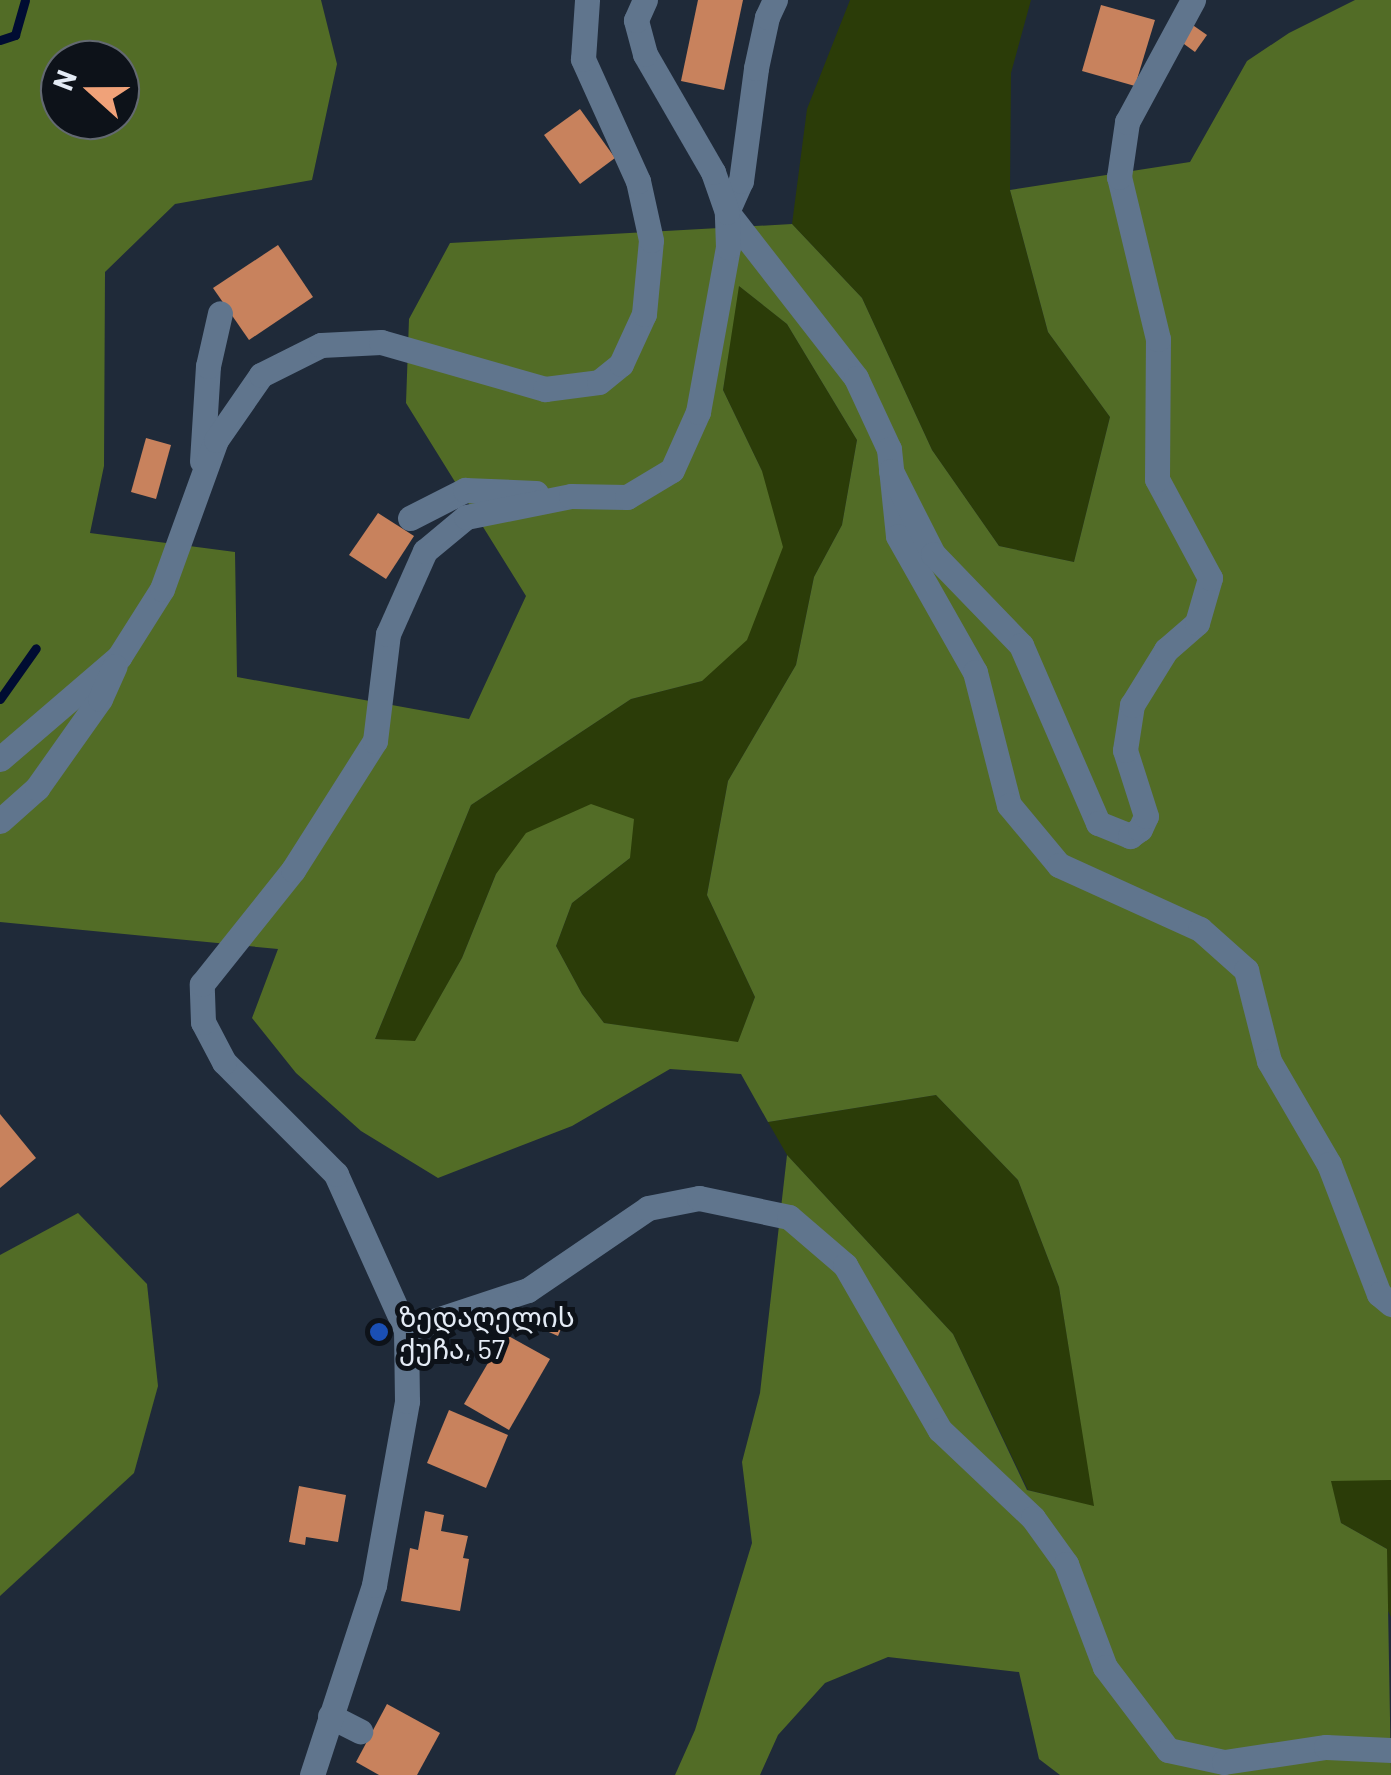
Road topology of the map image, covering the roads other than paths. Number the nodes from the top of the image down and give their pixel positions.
1 (587, 0) edge
2 (646, 0) edge
3 (776, 0) edge
4 (1193, 0) edge
5 (727, 212) junction
6 (220, 313) dead end
7 (891, 471) junction
8 (202, 481) junction
9 (571, 496) junction
10 (410, 518) dead end
11 (119, 657) junction
12 (0, 758) edge
13 (0, 821) edge
14 (1391, 1304) edge
15 (406, 1330) junction
16 (330, 1716) junction
17 (360, 1731) dead end
18 (1391, 1750) edge
19 (312, 1775) edge

1 - 8 street
2 - 5 street
3 - 5 street
4 - 7 street
5 - 7 street
5 - 9 street
6 - 8 street
7 - 14 street
8 - 11 street
9 - 10 street
9 - 15 street
11 - 12 street
11 - 13 street
15 - 16 street
15 - 18 street
16 - 17 street
16 - 19 street

